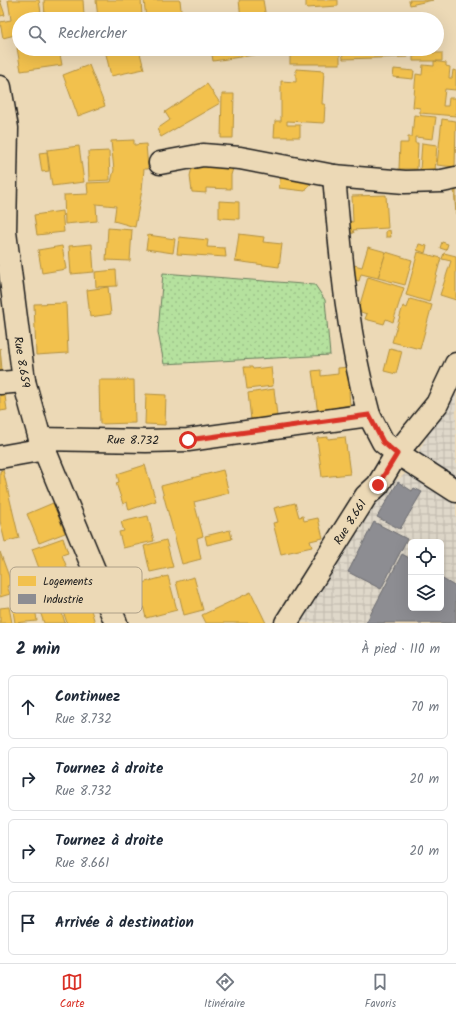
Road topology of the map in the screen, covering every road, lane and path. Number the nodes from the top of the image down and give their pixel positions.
1 (0, 87) edge
2 (160, 163) dead end
3 (334, 176) junction
4 (456, 178) edge
5 (2, 232) edge
6 (456, 364) edge
7 (24, 381) junction
8 (0, 383) edge
9 (369, 415) junction
10 (43, 444) junction
11 (397, 454) junction
12 (0, 457) edge
13 (456, 491) edge
14 (93, 567) edge
15 (112, 613) edge
16 (116, 623) edge
17 (286, 623) edge

1 - 5 street, Rue 8.659
2 - 3 street
3 - 4 street
3 - 9 street
5 - 7 street, Rue 8.659
6 - 11 street, Rue 8.661
7 - 8 street
7 - 10 street, Rue 8.659
9 - 10 street, Rue 8.732
9 - 11 street
10 - 12 street, Rue 8.732
10 - 14 street, Rue 8.659
11 - 13 street
11 - 17 street, Rue 8.661
15 - 16 street, Rue 8.659

